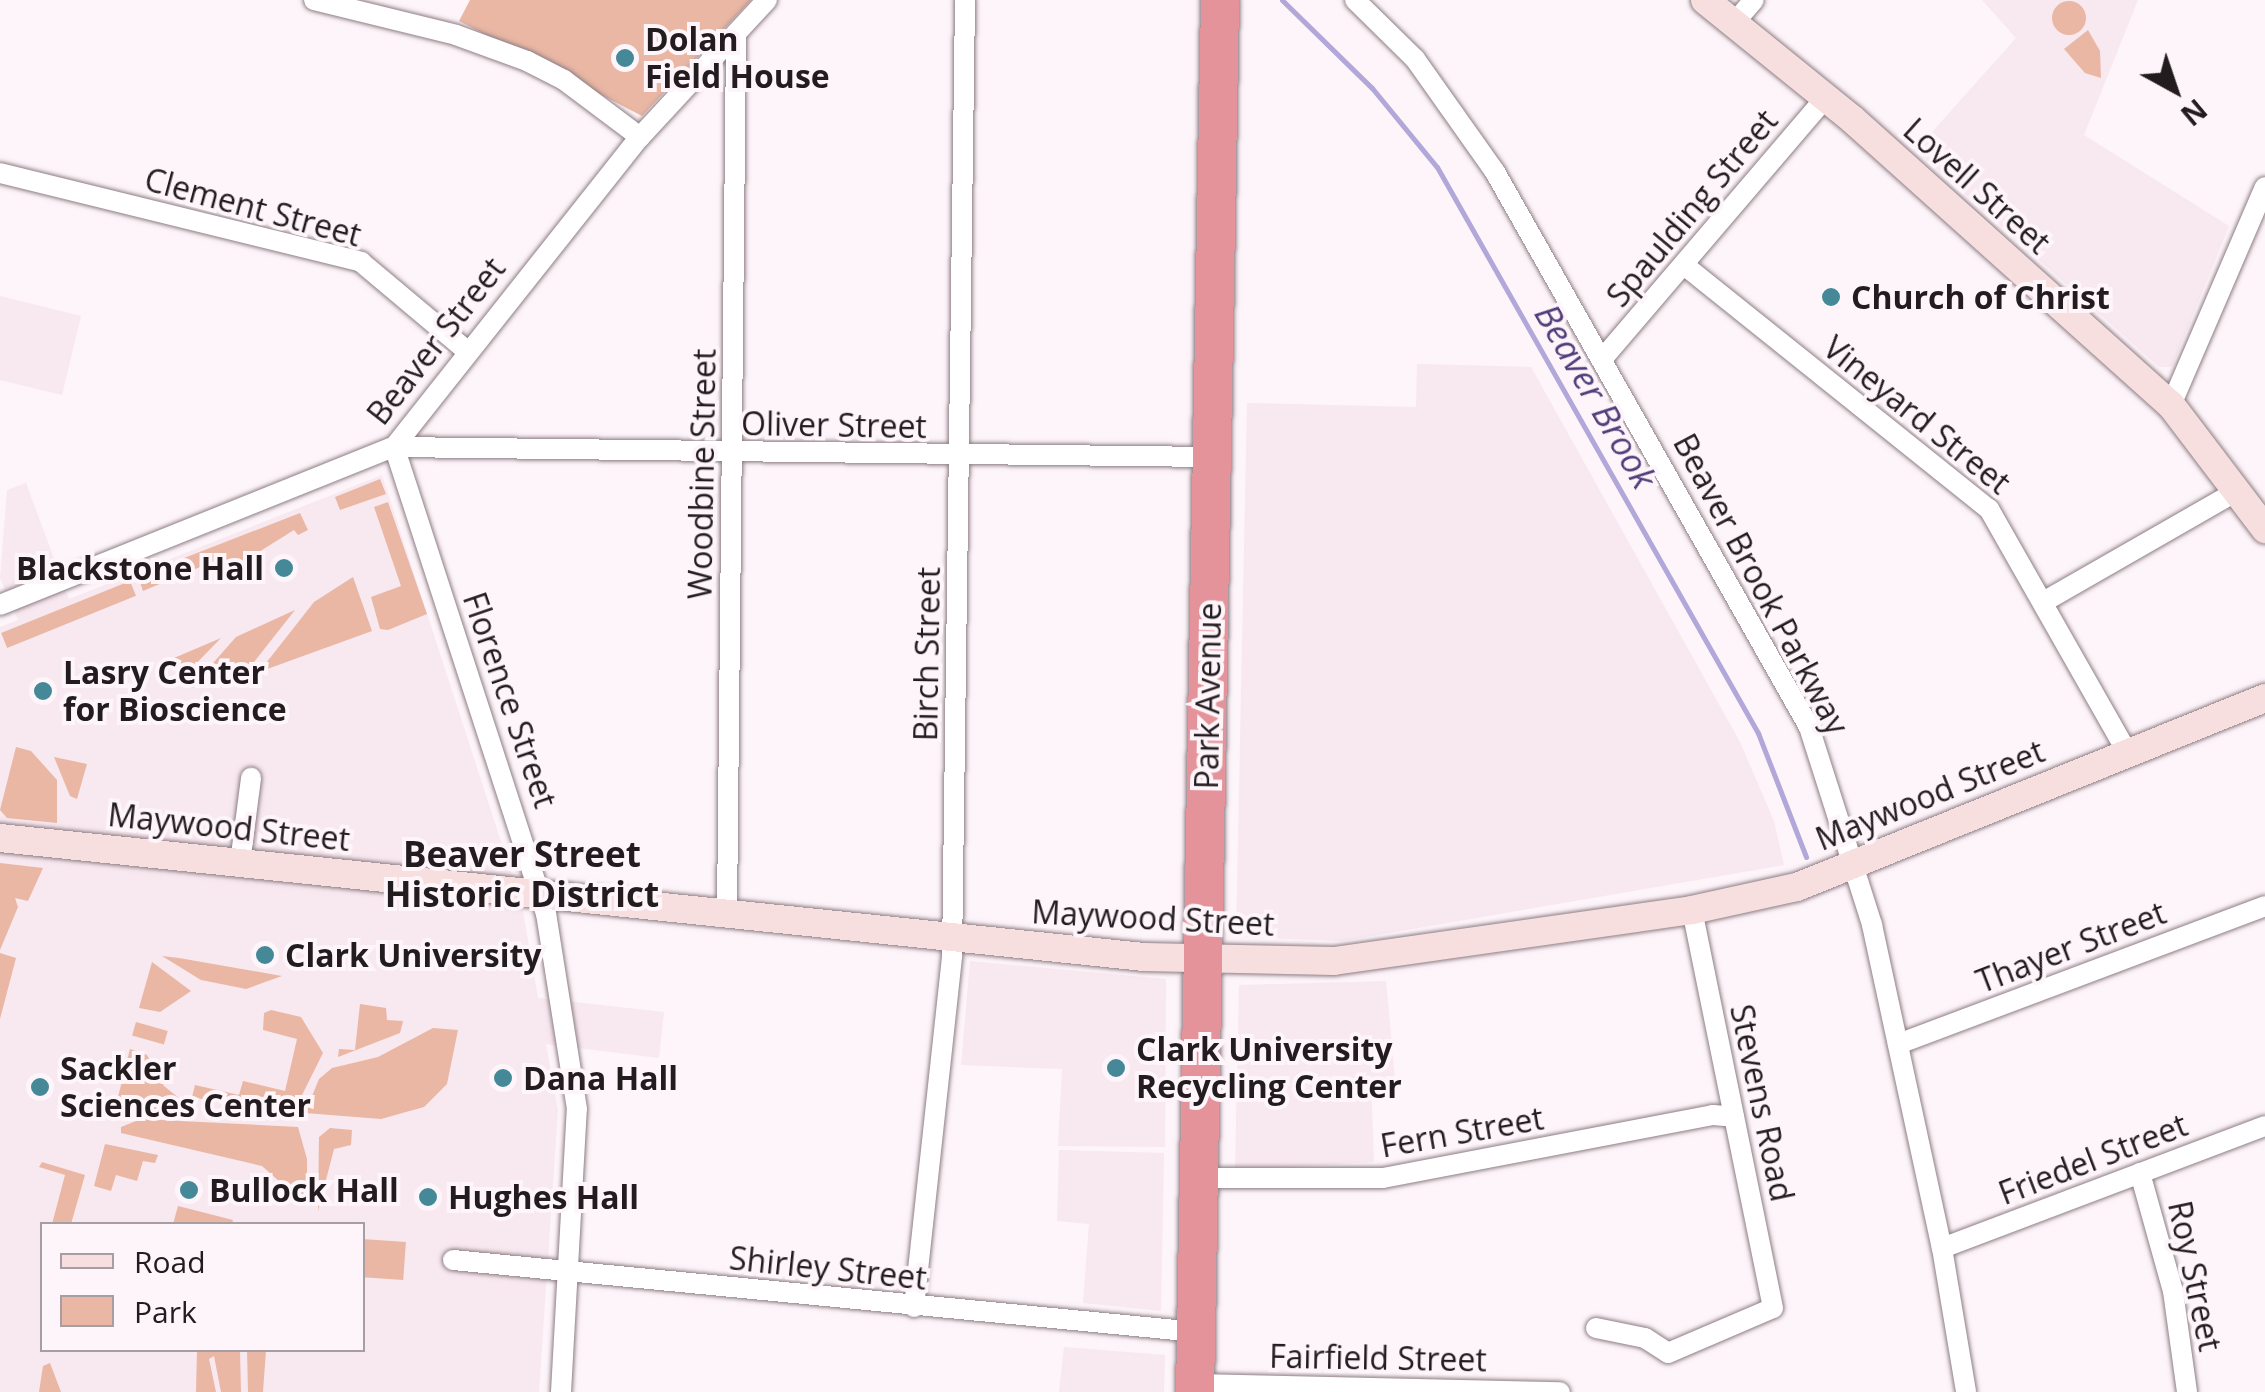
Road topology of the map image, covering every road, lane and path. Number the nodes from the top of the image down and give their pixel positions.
1 (314, 0) edge
2 (767, 0) edge
3 (964, 0) edge
4 (1220, 0) edge
5 (1355, 0) edge
6 (1705, 0) edge
7 (1754, 0) edge
8 (1734, 23) junction
9 (736, 34) junction
10 (1826, 97) junction
11 (640, 137) junction
12 (0, 173) edge
13 (2265, 186) edge
14 (1684, 265) junction
15 (466, 350) junction
16 (1604, 357) junction
17 (2171, 404) junction
18 (394, 447) junction
19 (732, 453) junction
20 (1212, 456) junction
21 (960, 457) junction
22 (2239, 490) junction
23 (2265, 529) edge
24 (2044, 600) junction
25 (0, 605) edge
26 (2265, 698) edge
27 (2128, 752) junction
28 (251, 778) dead end
29 (0, 838) edge
30 (1856, 862) junction
31 (240, 863) junction
32 (542, 894) junction
33 (2265, 906) edge
34 (1692, 910) junction
35 (727, 914) junction
36 (952, 938) junction
37 (1202, 959) junction
38 (1898, 1044) junction
39 (1734, 1117) junction
40 (2265, 1126) edge
41 (2140, 1173) junction
42 (1198, 1178) junction
43 (1942, 1248) junction
44 (453, 1260) dead end
45 (567, 1270) junction
46 (914, 1307) junction
47 (1596, 1328) dead end
48 (1196, 1332) junction
49 (1196, 1388) edge
50 (561, 1392) edge
51 (1560, 1392) edge
52 (1966, 1392) edge
53 (2187, 1392) edge

1 - 11 street
2 - 9 street, Beaver Street
3 - 21 street, Birch Street
4 - 20 highway, Park Avenue
5 - 16 street, Beaver Brook Parkway
6 - 8 street, Lovell Street
7 - 8 street
8 - 10 street, Lovell Street
9 - 11 street, Beaver Street
9 - 19 street, Woodbine Street
10 - 14 street, Spaulding Street
10 - 17 street, Lovell Street
11 - 15 street, Beaver Street
12 - 15 street, Clement Street
13 - 17 street
14 - 16 street, Spaulding Street
14 - 24 street, Vineyard Street
15 - 18 street, Beaver Street
16 - 30 street, Beaver Brook Parkway
17 - 22 street, Lovell Street
18 - 19 street, Oliver Street
18 - 25 street, Beaver Street
18 - 32 street, Florence Street
19 - 21 street, Oliver Street
19 - 35 street, Woodbine Street
20 - 21 street, Oliver Street
20 - 37 highway, Park Avenue
21 - 36 street, Birch Street
22 - 23 street, Lovell Street
22 - 24 street
24 - 27 street, Vineyard Street
26 - 27 street, Maywood Street
27 - 30 street, Maywood Street
28 - 31 street
29 - 31 street, Maywood Street
30 - 34 street, Maywood Street
30 - 38 street, Beaver Brook Parkway
31 - 32 street, Maywood Street
32 - 35 street, Maywood Street
32 - 45 street, Florence Street
33 - 38 street, Thayer Street
34 - 37 street, Maywood Street
34 - 39 street, Stevens Road
35 - 36 street, Maywood Street
36 - 37 street, Maywood Street
36 - 46 street, Birch Street
37 - 42 highway, Park Avenue
38 - 43 street, Beaver Brook Parkway
39 - 42 street, Fern Street
39 - 47 street, Stevens Road
40 - 41 street, Friedel Street
41 - 43 street, Friedel Street
41 - 53 street, Roy Street
42 - 48 highway, Park Avenue
43 - 52 street, Beaver Brook Parkway
44 - 45 street, Shirley Street
45 - 46 street, Shirley Street
45 - 50 street, Florence Street
46 - 48 street, Shirley Street
48 - 49 highway, Park Avenue
49 - 51 street, Fairfield Street

